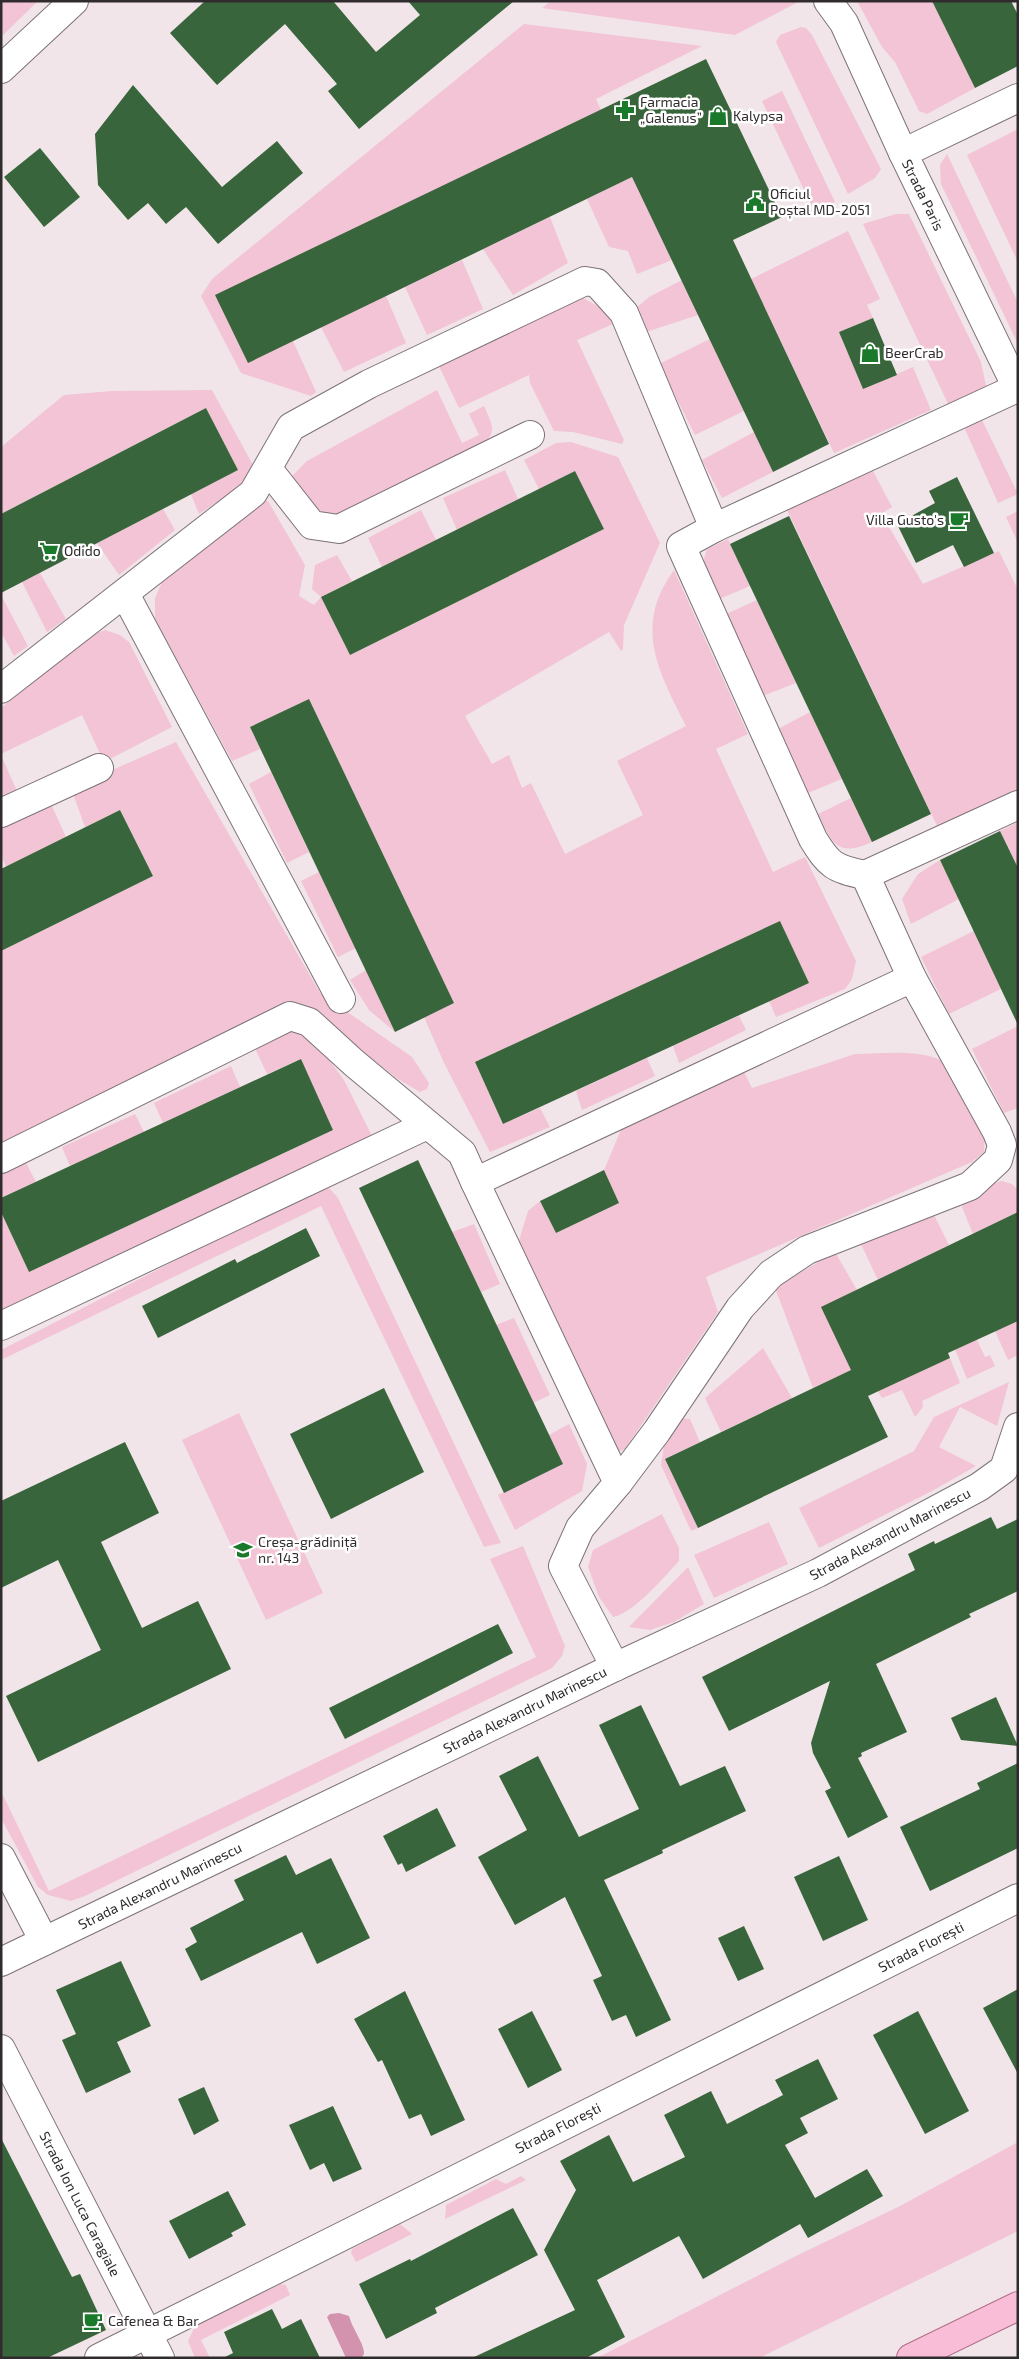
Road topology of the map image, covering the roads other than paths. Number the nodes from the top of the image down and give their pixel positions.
1 (74, 1) edge
2 (828, 1) edge
3 (1, 69) edge
4 (1018, 98) edge
5 (903, 153) junction
6 (1017, 389) edge
7 (530, 435) dead end
8 (268, 469) junction
9 (714, 528) junction
10 (125, 594) junction
11 (1, 689) edge
12 (99, 768) dead end
13 (1018, 805) edge
14 (1, 813) edge
15 (865, 875) junction
16 (912, 978) junction
17 (341, 999) dead end
18 (427, 1125) junction
19 (1, 1159) edge
20 (475, 1182) junction
21 (1, 1326) edge
22 (1016, 1439) edge
23 (618, 1483) junction
24 (615, 1667) junction
25 (1, 1858) edge
26 (1018, 1898) edge
27 (44, 1941) junction
28 (1, 1962) edge
29 (1, 2049) edge
30 (1018, 2306) edge
31 (147, 2334) junction
32 (99, 2358) edge
33 (160, 2358) edge
34 (911, 2358) edge

1 - 3 street
2 - 5 street, Strada Paris
4 - 5 street
5 - 6 street, Strada Paris
6 - 9 street
7 - 8 street
8 - 9 street
8 - 10 street
9 - 15 street
10 - 11 street
10 - 17 street
12 - 14 street
13 - 15 street
15 - 16 street
16 - 20 street
16 - 23 street
18 - 19 street
18 - 20 street
18 - 21 street
20 - 23 street
22 - 24 street, Strada Alexandru Marinescu
23 - 24 street
24 - 27 street, Strada Alexandru Marinescu
25 - 27 street
26 - 31 street, Strada Florești
27 - 28 street, Strada Alexandru Marinescu
29 - 31 street, Strada Ion Luca Caragiale
30 - 34 main road
31 - 32 street, Strada Florești
31 - 33 street, Strada Ion Luca Caragiale

